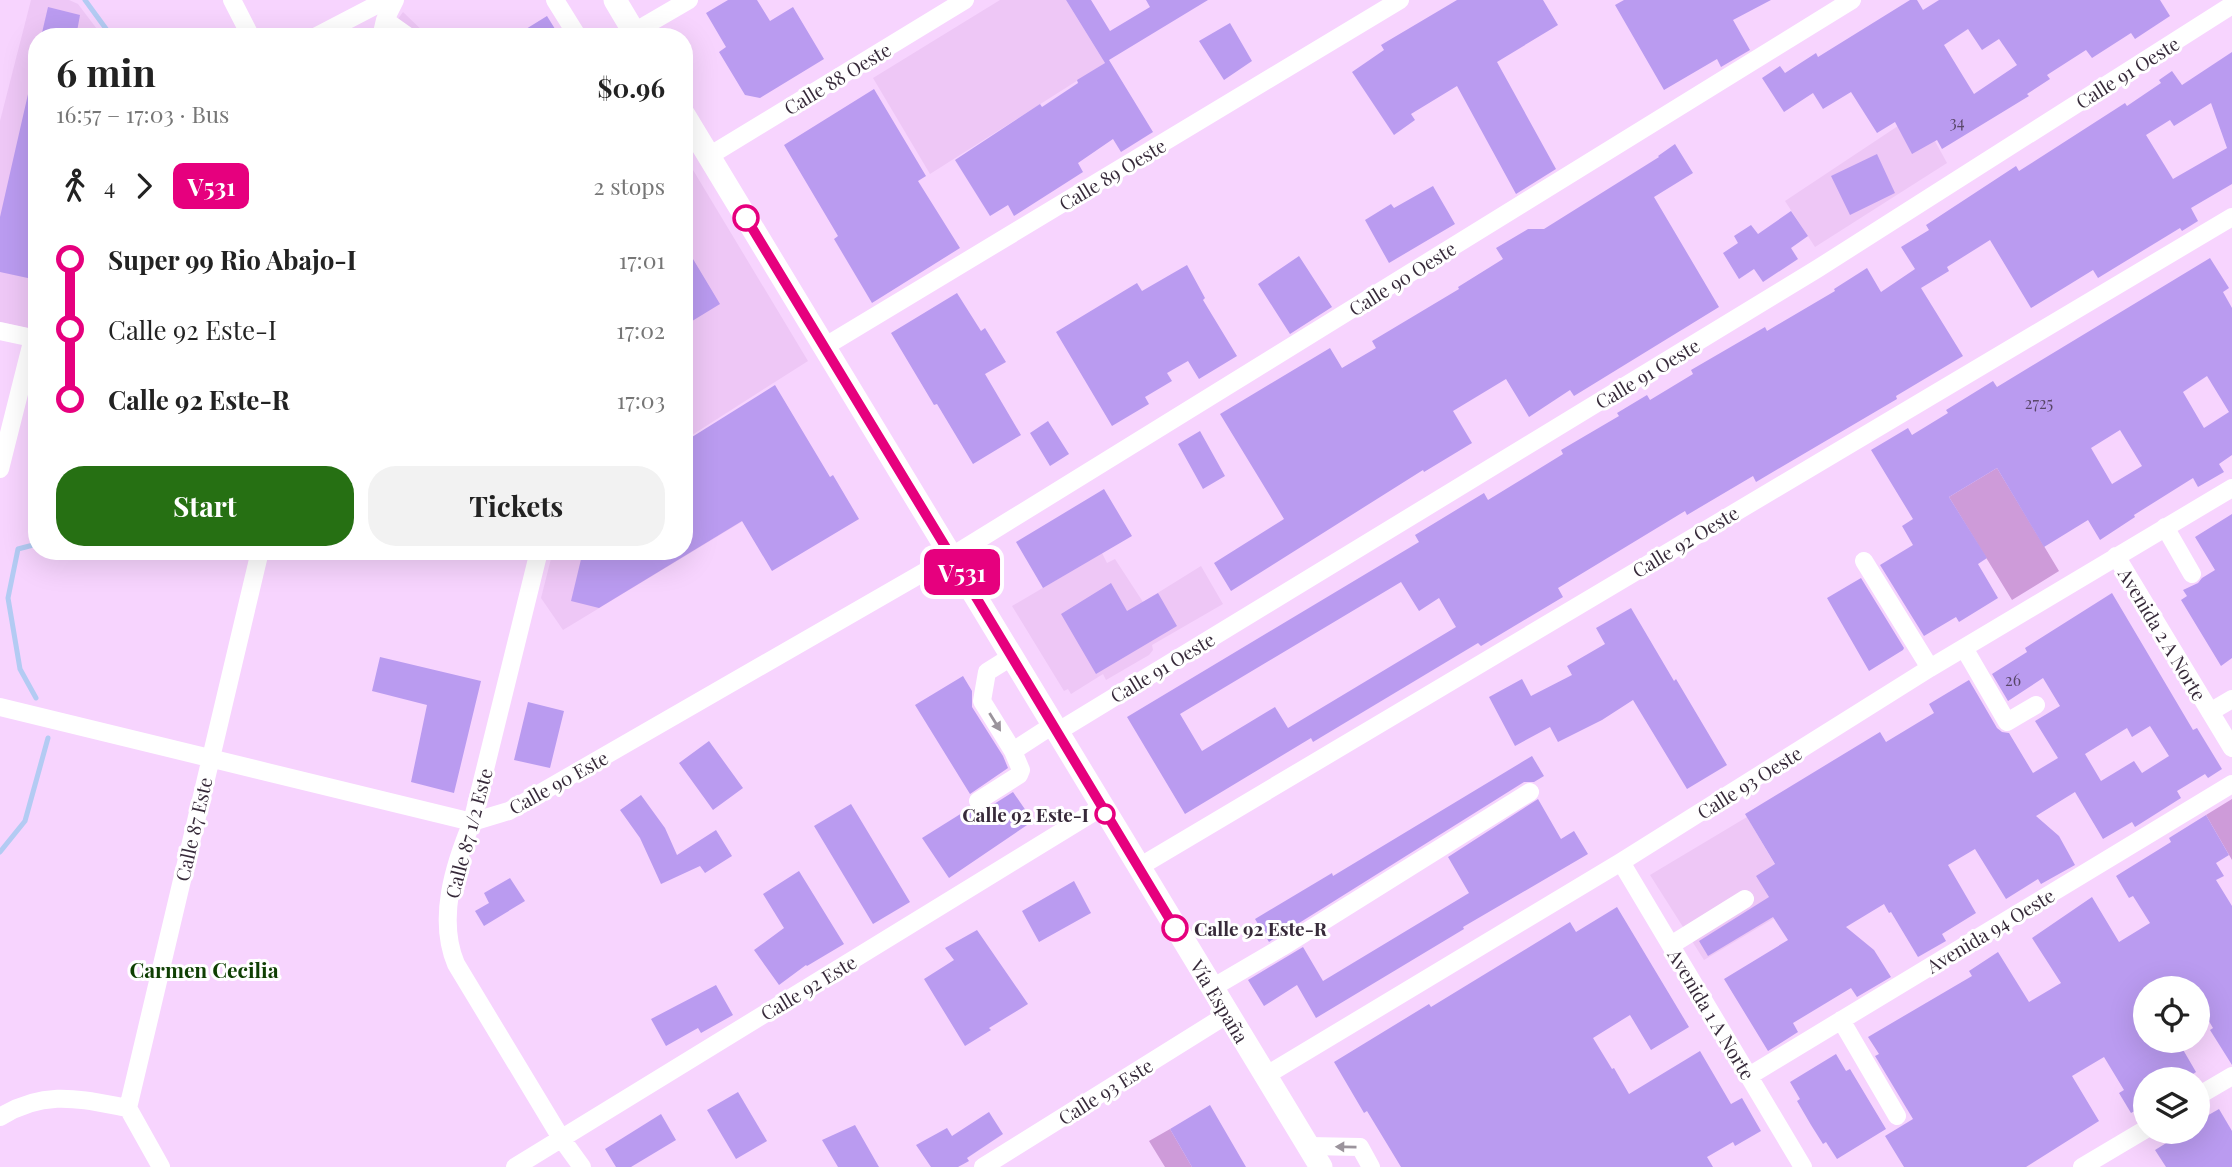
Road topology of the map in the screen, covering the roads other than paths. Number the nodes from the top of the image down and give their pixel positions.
1 (232, 0) edge
2 (386, 0) edge
3 (395, 0) edge
4 (555, 0) edge
5 (615, 0) edge
6 (689, 0) edge
7 (965, 0) edge
8 (1400, 0) edge
9 (1852, 0) edge
10 (2232, 5) edge
11 (246, 28) edge
12 (332, 28) edge
13 (383, 28) edge
14 (572, 28) edge
15 (632, 28) edge
16 (645, 28) edge
17 (693, 130) edge
18 (709, 156) junction
19 (2232, 217) edge
20 (0, 331) edge
21 (28, 337) edge
22 (824, 347) junction
23 (28, 365) edge
24 (0, 469) edge
25 (2232, 488) edge
26 (2165, 527) junction
27 (953, 556) junction
28 (2116, 556) junction
29 (258, 560) edge
30 (537, 560) edge
31 (1864, 561) dead end
32 (2192, 574) dead end
33 (1964, 648) junction
34 (1011, 657) junction
35 (1930, 668) junction
36 (2232, 699) edge
37 (2036, 705) dead end
38 (0, 708) edge
39 (2210, 712) junction
40 (1055, 728) junction
41 (2232, 748) edge
42 (1013, 751) junction
43 (209, 758) junction
44 (2232, 784) edge
45 (1530, 792) dead end
46 (978, 801) dead end
47 (1101, 807) junction
48 (472, 822) junction
49 (1621, 862) junction
50 (1139, 867) junction
51 (1745, 899) dead end
52 (1671, 945) junction
53 (1212, 988) junction
54 (1228, 1014) junction
55 (1841, 1020) junction
56 (1265, 1076) junction
57 (1749, 1076) junction
58 (2232, 1076) edge
59 (2210, 1089) edge
60 (128, 1108) junction
61 (1897, 1116) dead end
62 (0, 1117) edge
63 (2133, 1137) edge
64 (561, 1138) junction
65 (1309, 1146) junction
66 (161, 1167) edge
67 (515, 1167) edge
68 (582, 1167) edge
69 (983, 1167) edge
70 (1321, 1167) edge
71 (1371, 1167) edge
72 (1803, 1167) edge
73 (2082, 1167) edge

1 - 11 street
2 - 12 street
3 - 13 street
4 - 14 street
5 - 15 main road
6 - 16 street
7 - 18 street, Calle 88 Oeste
8 - 22 street, Calle 89 Oeste
9 - 27 street, Calle 90 Oeste
10 - 40 street, Calle 91 Oeste
17 - 18 main road, Vía España
18 - 22 main road, Vía España
19 - 50 street, Calle 92 Oeste
20 - 21 street
22 - 27 main road, Vía España
23 - 24 street
25 - 26 street, Calle 93 Oeste
26 - 28 street, Calle 93 Oeste
26 - 32 street
27 - 34 main road, Vía España
27 - 48 street, Calle 90 Este
28 - 33 street, Calle 93 Oeste
28 - 39 street, Avenida 2 A Norte
29 - 43 street, Calle 87 Este
30 - 48 street, Calle 87 1/2 Este
31 - 35 street
33 - 35 street, Calle 93 Oeste
33 - 37 street
34 - 40 main road, Vía España
34 -> 42 street
35 - 49 street, Calle 93 Oeste
36 - 39 street
38 - 43 street
39 - 41 street, Avenida 2 A Norte
40 - 42 street, Calle 91 Oeste
40 - 47 main road, Vía España
42 - 46 street
43 - 48 street
43 - 60 street, Calle 87 Este
44 - 55 street, Avenida 94 Oeste
45 - 53 street
47 - 50 main road, Vía España
47 - 64 street, Calle 92 Este
48 - 64 street, Calle 87 1/2 Este
49 - 52 street, Avenida 1 A Norte
49 - 56 street, Calle 93 Oeste
50 - 53 main road, Vía España
51 - 52 street
52 - 57 street, Avenida 1 A Norte
53 - 54 main road, Vía España
54 - 56 main road, Vía España
54 - 69 street, Calle 93 Este
55 - 57 street, Avenida 94 Oeste
55 - 61 street
56 - 65 main road, Vía España
57 - 72 street, Avenida 1 A Norte
58 - 59 street
60 - 62 street
60 - 66 street
63 - 73 street
64 - 67 street, Calle 92 Este
64 - 68 street, Calle 87 1/2 Este
65 - 70 main road, Vía España
71 -> 65 street

